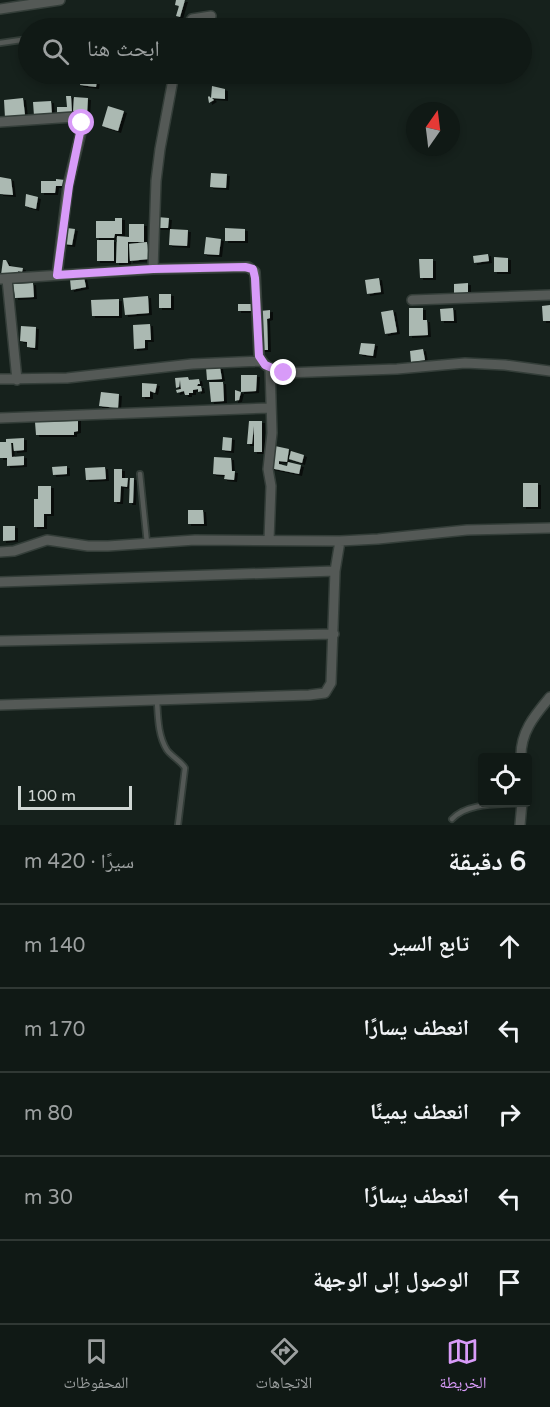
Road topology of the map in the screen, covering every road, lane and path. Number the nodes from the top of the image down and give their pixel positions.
1 (60, 0) edge
2 (0, 9) edge
3 (211, 16) dead end
4 (202, 18) edge
5 (18, 40) edge
6 (0, 43) edge
7 (172, 84) edge
8 (0, 122) edge
9 (153, 269) junction
10 (57, 275) junction
11 (4, 279) edge
12 (550, 295) edge
13 (412, 300) dead end
14 (261, 361) junction
15 (270, 368) junction
16 (550, 371) edge
17 (0, 379) edge
18 (17, 380) junction
19 (270, 408) junction
20 (0, 418) edge
21 (140, 474) dead end
22 (550, 528) edge
23 (269, 540) junction
24 (340, 541) junction
25 (147, 543) junction
26 (0, 552) edge
27 (335, 571) junction
28 (0, 582) edge
29 (334, 634) junction
30 (0, 642) edge
31 (550, 697) edge
32 (157, 701) junction
33 (0, 705) edge
34 (521, 753) edge
35 (483, 807) edge
36 (522, 807) edge
37 (452, 819) dead end
38 (178, 825) edge
39 (520, 825) edge

1 - 2 street
3 - 4 street
5 - 6 lane
7 - 9 street
8 - 10 street
9 - 10 street
9 - 14 street
10 - 11 street
11 - 18 street
12 - 13 street
14 - 15 street
14 - 18 street
15 - 16 street
15 - 19 street
17 - 18 street
19 - 20 street
19 - 23 street
21 - 25 lane
22 - 24 street
23 - 24 street
23 - 25 street
24 - 27 street
25 - 26 street
27 - 28 street
27 - 29 street
29 - 30 street
29 - 32 street
31 - 34 street
32 - 33 street
32 - 38 lane
35 - 37 lane
36 - 39 street

